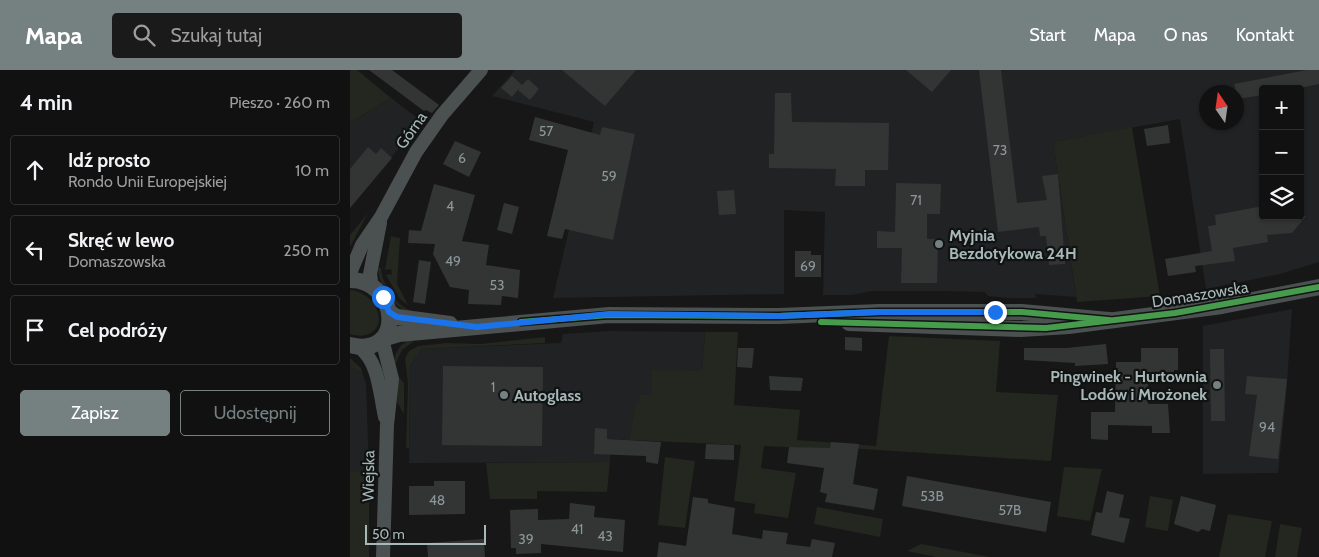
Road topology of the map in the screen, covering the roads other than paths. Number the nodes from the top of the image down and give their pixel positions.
1 (481, 70) edge
2 (381, 217) junction
3 (350, 273) edge
4 (350, 280) edge
5 (1319, 282) edge
6 (372, 287) junction
7 (1319, 287) edge
8 (1295, 291) junction
9 (389, 312) junction
10 (477, 327) junction
11 (382, 339) junction
12 (354, 346) edge
13 (387, 425) junction
14 (383, 557) edge

1 - 2 street, Górna
2 - 3 street, Górna
2 - 6 street, Górna
4 - 6 street
5 - 8 street, Domaszowska
6 - 9 street
7 - 8 street, Domaszowska
8 - 10 street, Domaszowska
9 - 10 street, Domaszowska
9 - 11 street
10 - 11 street, Domaszowska
11 - 12 street, Domaszowska
11 - 13 street, Wiejska
12 - 13 street, Wiejska
13 - 14 street, Wiejska

